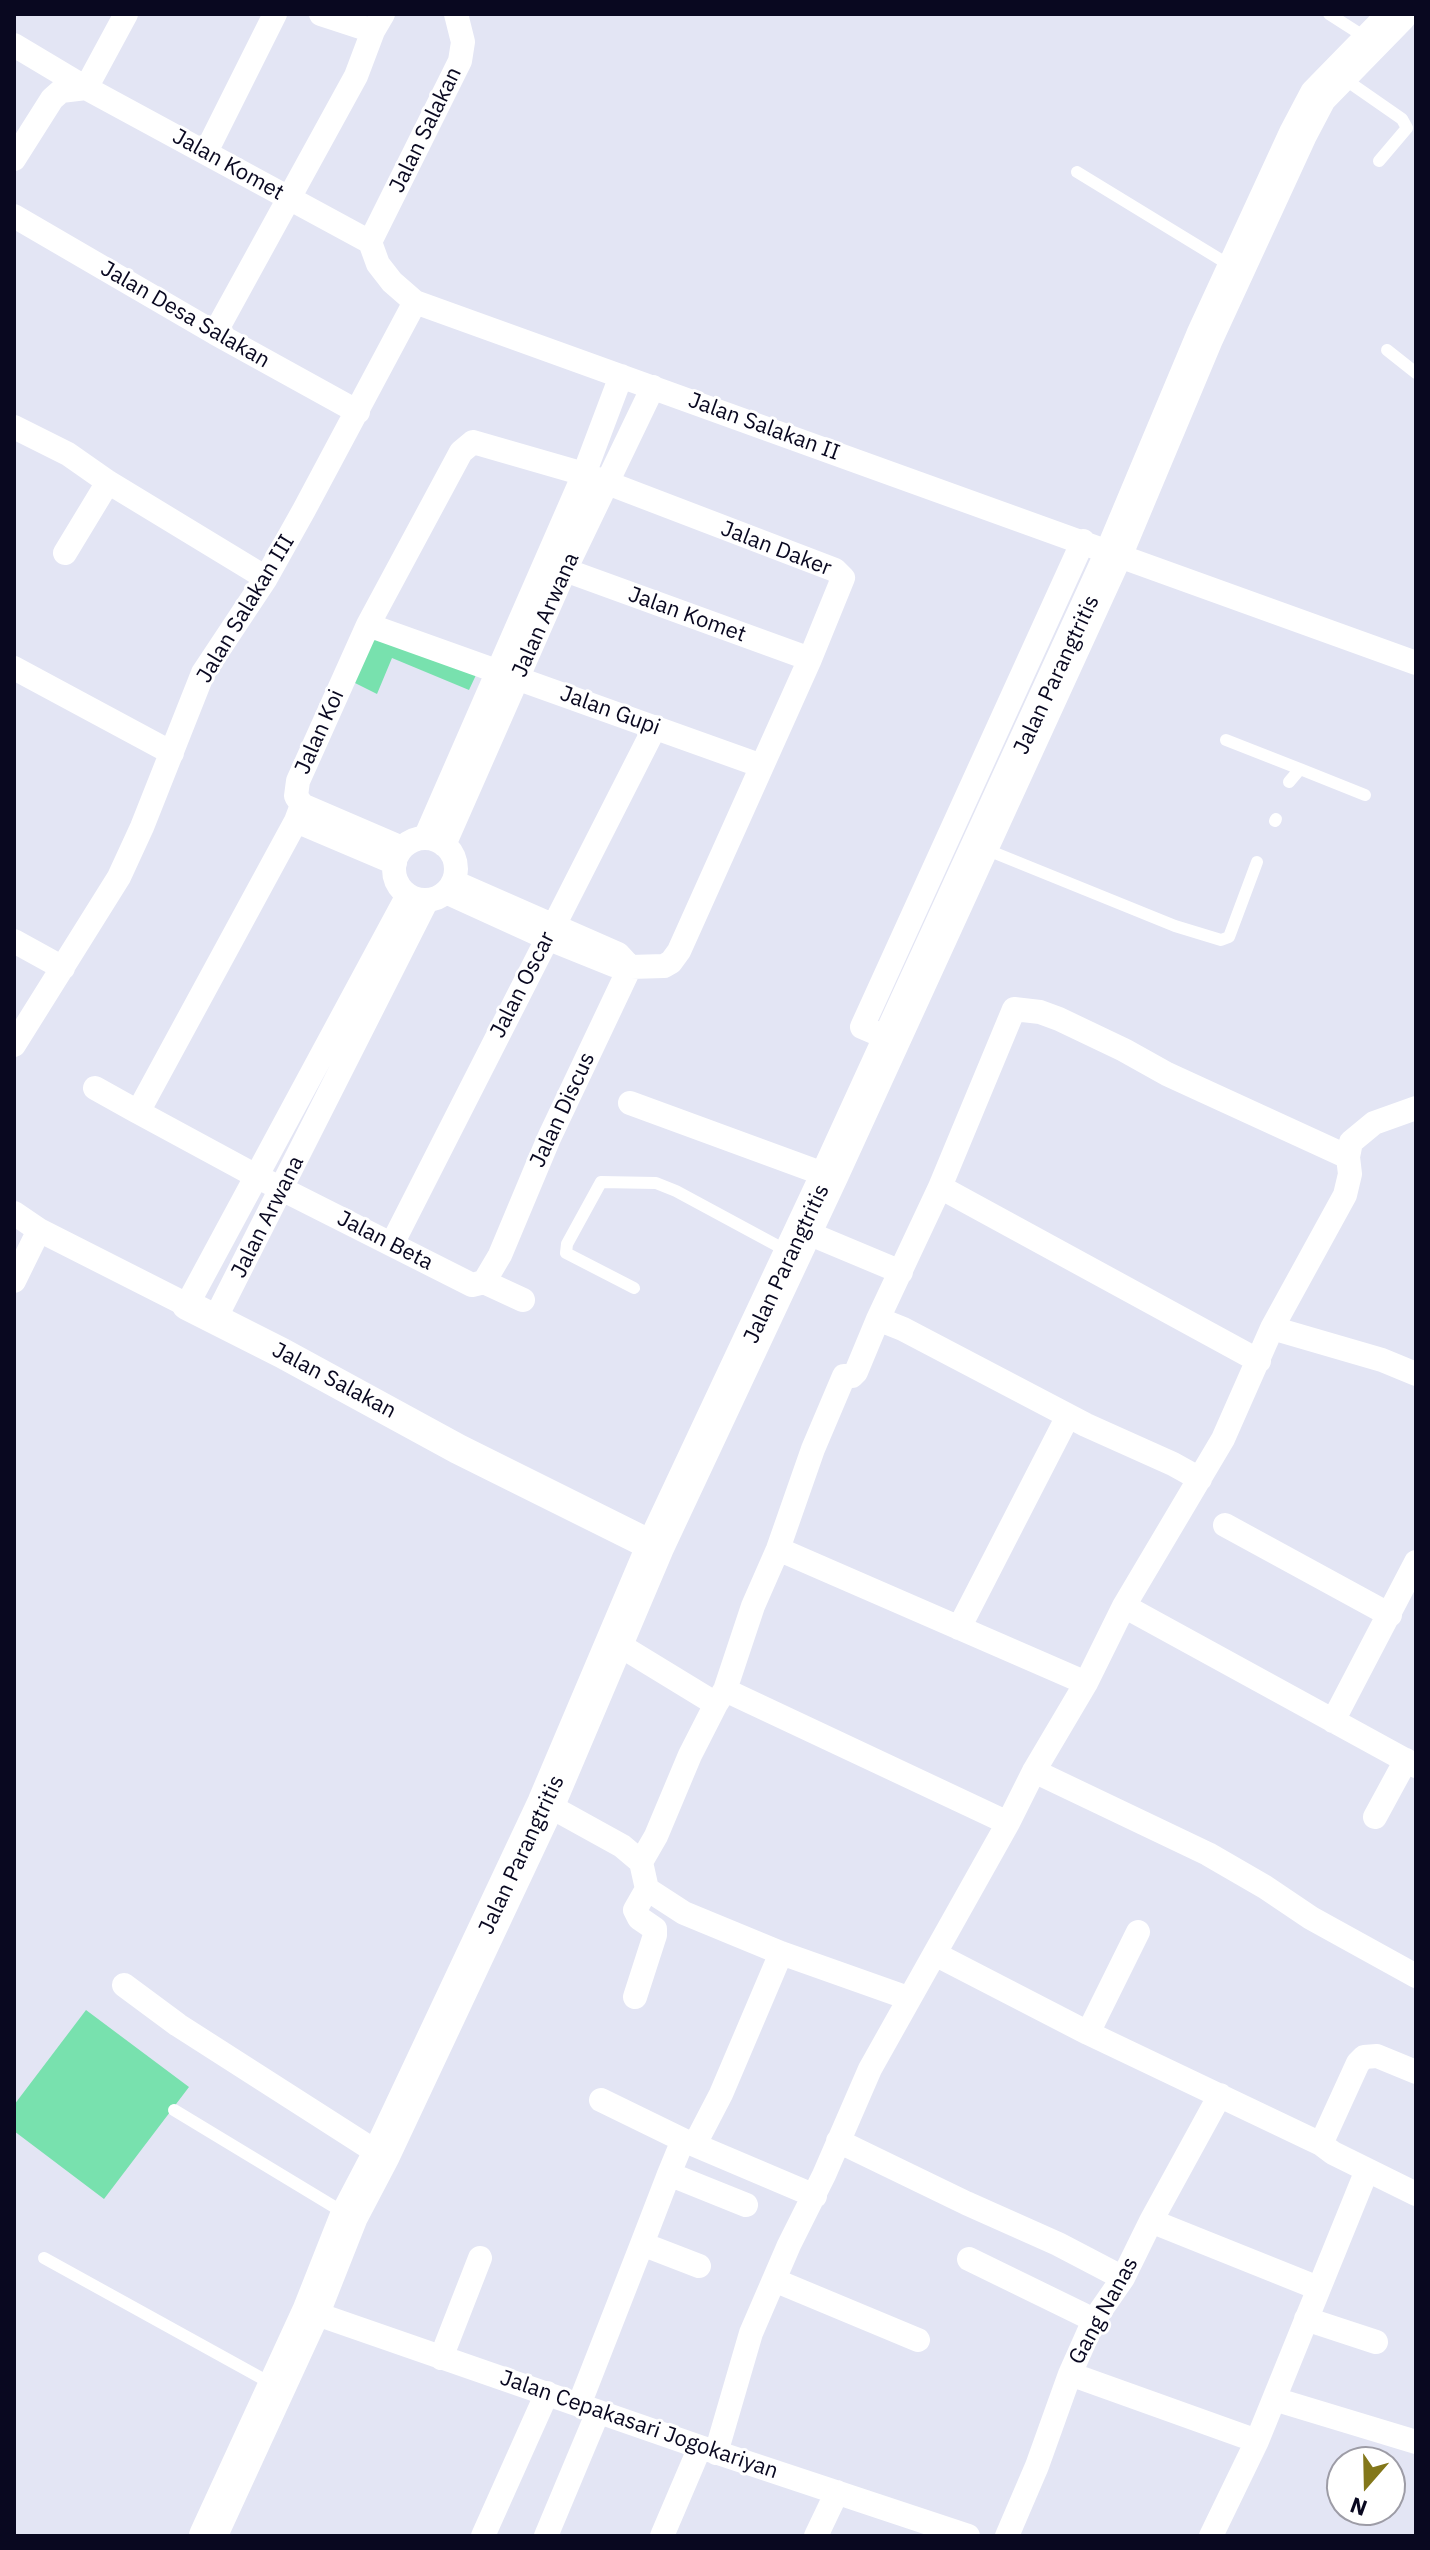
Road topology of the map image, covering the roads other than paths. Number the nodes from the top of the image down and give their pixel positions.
1 (126, 14) edge
2 (275, 14) edge
3 (321, 14) edge
4 (456, 14) edge
5 (1329, 14) edge
6 (1398, 14) edge
7 (378, 23) edge
8 (1371, 41) junction
9 (14, 45) edge
10 (1338, 75) junction
11 (86, 88) junction
12 (206, 152) junction
13 (14, 159) edge
14 (1379, 161) dead end
15 (1077, 172) dead end
16 (290, 199) junction
17 (18, 226) edge
18 (370, 242) junction
19 (1237, 270) junction
20 (415, 302) junction
21 (215, 333) junction
22 (1387, 350) dead end
23 (1416, 373) edge
24 (621, 376) junction
25 (653, 387) junction
26 (358, 412) junction
27 (14, 427) edge
28 (595, 479) junction
29 (108, 482) junction
30 (1098, 547) junction
31 (65, 553) dead end
32 (565, 570) junction
33 (266, 578) junction
34 (368, 625) junction
35 (810, 659) junction
36 (1416, 663) edge
37 (14, 668) edge
38 (509, 674) junction
39 (655, 727) junction
40 (1226, 740) dead end
41 (172, 753) junction
42 (762, 766) junction
43 (1300, 769) junction
44 (1289, 782) dead end
45 (1365, 795) dead end
46 (299, 813) junction
47 (435, 842) junction
48 (978, 846) junction
49 (399, 856) junction
50 (1257, 862) dead end
51 (434, 892) junction
52 (550, 932) junction
53 (14, 941) edge
54 (630, 967) junction
55 (63, 968) junction
56 (23, 1011) edge
57 (890, 1039) junction
58 (14, 1045) edge
59 (95, 1088) dead end
60 (630, 1103) dead end
61 (1416, 1108) edge
62 (138, 1112) junction
63 (1348, 1157) junction
64 (829, 1176) junction
65 (258, 1177) junction
66 (940, 1187) junction
67 (282, 1189) junction
68 (14, 1213) edge
69 (39, 1230) junction
70 (797, 1242) junction
71 (392, 1244) junction
72 (901, 1272) junction
73 (14, 1281) edge
74 (484, 1282) junction
75 (634, 1288) dead end
76 (523, 1300) dead end
77 (187, 1305) junction
78 (215, 1319) junction
79 (878, 1319) junction
80 (1272, 1328) junction
81 (1259, 1361) junction
82 (1416, 1374) edge
83 (1068, 1416) junction
84 (1200, 1479) junction
85 (1225, 1525) dead end
86 (655, 1547) junction
87 (778, 1549) junction
88 (1416, 1562) edge
89 (1124, 1606) junction
90 (1390, 1615) junction
91 (959, 1628) junction
92 (616, 1643) junction
93 (1086, 1683) junction
94 (720, 1697) junction
95 (1333, 1721) junction
96 (1411, 1763) edge
97 (1034, 1771) junction
98 (546, 1804) junction
99 (1375, 1817) dead end
100 (1008, 1823) junction
101 (641, 1862) junction
102 (647, 1889) junction
103 (1138, 1932) dead end
104 (781, 1953) junction
105 (935, 1954) junction
106 (1416, 1976) edge
107 (124, 1985) dead end
108 (635, 1997) dead end
109 (908, 1998) junction
110 (1088, 2033) junction
111 (1416, 2072) edge
112 (1220, 2095) junction
113 (601, 2100) dead end
114 (174, 2110) dead end
115 (838, 2141) junction
116 (689, 2142) junction
117 (1321, 2144) junction
118 (381, 2155) junction
119 (1367, 2170) junction
120 (669, 2174) junction
121 (1416, 2194) edge
122 (815, 2196) junction
123 (746, 2205) dead end
124 (349, 2216) junction
125 (1151, 2221) junction
126 (642, 2244) junction
127 (44, 2258) dead end
128 (480, 2258) dead end
129 (969, 2259) dead end
130 (699, 2266) dead end
131 (1123, 2278) junction
132 (774, 2280) junction
133 (1318, 2288) junction
134 (311, 2312) junction
135 (1306, 2319) junction
136 (1094, 2320) junction
137 (918, 2340) dead end
138 (1376, 2342) dead end
139 (441, 2358) junction
140 (1070, 2374) junction
141 (277, 2387) junction
142 (547, 2393) junction
143 (1274, 2399) junction
144 (588, 2408) junction
145 (1257, 2441) junction
146 (1416, 2442) edge
147 (708, 2450) junction
148 (837, 2492) junction
149 (208, 2536) edge
150 (483, 2536) edge
151 (546, 2536) edge
152 (662, 2536) edge
153 (816, 2536) edge
154 (968, 2536) edge
155 (1007, 2536) edge
156 (1211, 2536) edge

1 - 11 street
2 - 12 street
3 - 7 street
4 - 18 street, Jalan Salakan
5 - 8 lane
6 - 8 main road, Jalan Parangtritis
7 - 16 street
8 - 10 main road, Jalan Parangtritis
9 - 11 street, Jalan Komet
10 - 14 lane
10 - 19 main road, Jalan Parangtritis
11 - 12 street, Jalan Komet
11 - 13 street
12 - 16 street, Jalan Komet
15 - 19 lane
16 - 18 street, Jalan Komet
16 - 21 street
17 - 21 street, Jalan Desa Salakan
18 - 20 street
19 - 30 main road, Jalan Parangtritis
20 - 24 street, Jalan Salakan II
20 - 26 street, Jalan Salakan III
21 - 26 street, Jalan Desa Salakan
22 - 23 lane
24 - 25 street, Jalan Salakan II
24 - 28 street, Jalan Arwana
25 - 28 street, Jalan Arwana
25 - 30 street, Jalan Salakan II
26 - 33 street, Jalan Salakan III
27 - 29 street
28 - 32 street, Jalan Arwana
28 - 34 street, Jalan Koi
28 - 35 street, Jalan Daker
28 - 38 street, Jalan Arwana
29 - 31 street
29 - 33 street
30 - 36 street, Jalan Salakan II
30 - 48 main road, Jalan Parangtritis
30 - 57 street
32 - 35 street, Jalan Komet
32 - 38 street, Jalan Arwana
33 - 41 street, Jalan Salakan III
34 - 38 street, Jalan Gupi
34 - 46 street, Jalan Koi
35 - 42 street, Jalan Daker
37 - 41 street
38 - 39 street, Jalan Gupi
38 - 47 street, Jalan Arwana
39 - 42 street, Jalan Gupi
39 - 52 street, Jalan Oscar
40 - 43 lane
41 - 55 street, Jalan Salakan III
42 - 54 street, Jalan Daker
43 - 44 lane
43 - 45 lane
46 - 49 street
46 - 62 street, Jalan Koi
47 - 49 street
47 - 51 street
48 - 50 lane
48 - 57 main road, Jalan Parangtritis
49 - 51 street
51 - 52 street
51 - 65 street, Jalan Arwana
51 - 67 street, Jalan Arwana
52 - 54 street
52 - 71 street, Jalan Oscar
53 - 55 street
54 - 74 street, Jalan Discus
55 - 56 street, Jalan Salakan III
56 - 58 street, Jalan Salakan III
57 - 64 main road, Jalan Parangtritis
59 - 62 street
60 - 64 street
61 - 63 street
62 - 65 street
63 - 66 street
63 - 80 street
64 - 70 main road, Jalan Parangtritis
65 - 67 street, Jalan Beta
65 - 77 street, Jalan Arwana
66 - 72 street
66 - 81 street
67 - 71 street, Jalan Beta
67 - 78 street, Jalan Arwana
68 - 69 street, Jalan Salakan
69 - 73 street
69 - 77 street, Jalan Salakan
70 - 72 street
70 - 75 lane
70 - 86 main road, Jalan Parangtritis
71 - 74 street, Jalan Beta
72 - 79 street
74 - 76 street, Jalan Beta
77 - 78 street, Jalan Salakan
78 - 86 street, Jalan Salakan
79 - 83 street
79 - 87 street
80 - 81 street
80 - 82 street
81 - 84 street
83 - 84 street
83 - 91 street
84 - 89 street
85 - 90 street
86 - 92 main road, Jalan Parangtritis
87 - 91 street
87 - 94 street
88 - 90 street
89 - 93 street
89 - 95 street
90 - 95 street
91 - 93 street
92 - 94 street
92 - 98 main road, Jalan Parangtritis
93 - 97 street
94 - 100 street
94 - 101 street
95 - 96 street
96 - 99 street
97 - 100 street
97 - 106 street
98 - 101 street
98 - 118 main road, Jalan Parangtritis
100 - 105 street
101 - 102 street
102 - 104 street
102 - 108 street
103 - 110 street
104 - 109 street
104 - 116 street
105 - 109 street
105 - 110 street
107 - 118 street
109 - 115 street
110 - 112 street
111 - 117 street
112 - 117 street
112 - 125 street, Gang Nanas
113 - 116 street
114 - 124 lane
115 - 122 street
115 - 131 street
116 - 120 street
116 - 122 street
117 - 119 street
118 - 124 main road, Jalan Parangtritis
119 - 121 street
119 - 133 street
120 - 123 street
120 - 126 street
122 - 132 street
124 - 134 main road, Jalan Parangtritis
125 - 131 street, Gang Nanas
125 - 133 street
126 - 130 street
126 - 144 street
127 - 141 lane
128 - 139 street
129 - 136 street
131 - 136 street, Gang Nanas
132 - 137 street
132 - 147 street
133 - 135 street
134 - 139 street, Jalan Cepakasari Jogokariyan
134 - 141 main road, Jalan Parangtritis
135 - 138 street
135 - 143 street
136 - 140 street, Gang Nanas
139 - 142 street, Jalan Cepakasari Jogokariyan
140 - 145 street
140 - 155 street, Gang Nanas
141 - 149 main road, Jalan Parangtritis
142 - 144 street, Jalan Cepakasari Jogokariyan
142 - 150 street
143 - 145 street
143 - 146 street
144 - 147 street, Jalan Cepakasari Jogokariyan
144 - 151 street
145 - 156 street
147 - 148 street, Jalan Cepakasari Jogokariyan
147 - 152 street
148 - 153 street
148 - 154 street, Jalan Cepakasari Jogokariyan

